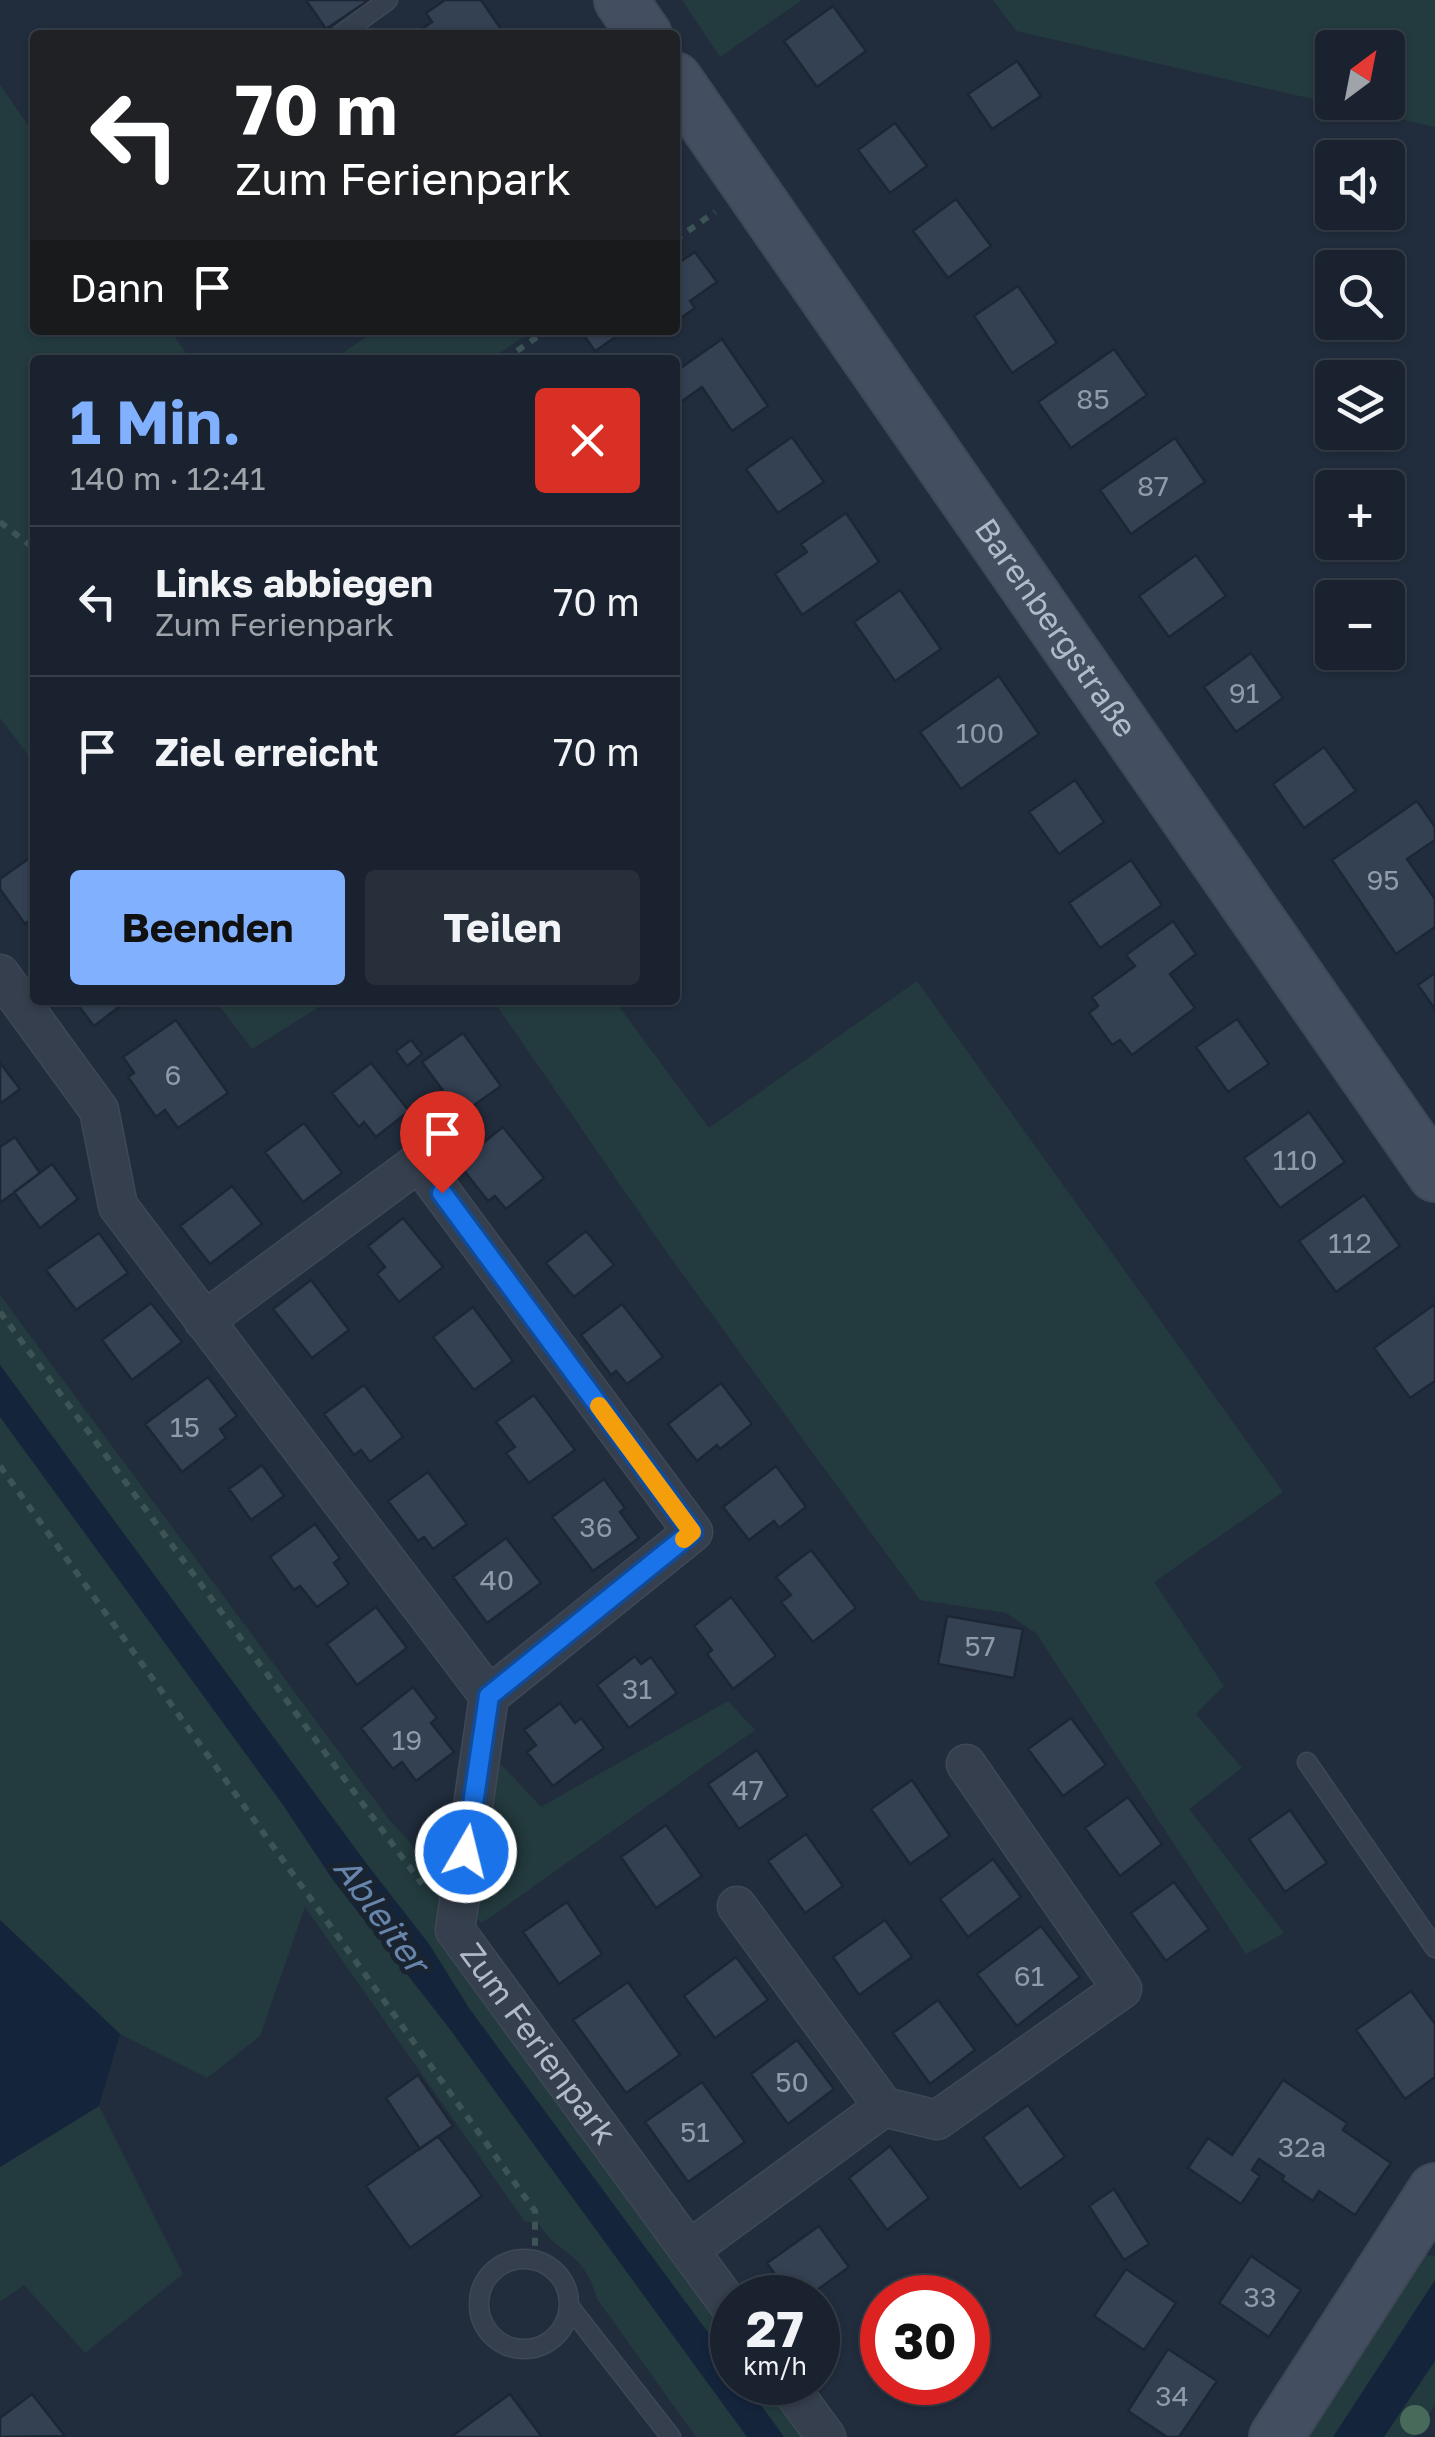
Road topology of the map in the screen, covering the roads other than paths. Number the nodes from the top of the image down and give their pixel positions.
1 (388, 0) edge
2 (621, 0) edge
3 (347, 30) edge
4 (642, 30) edge
5 (680, 85) edge
6 (0, 974) edge
7 (1435, 1175) edge
8 (204, 1321) junction
9 (489, 1696) junction
10 (1307, 1762) dead end
11 (966, 1764) dead end
12 (738, 1906) dead end
13 (1435, 1948) edge
14 (884, 2107) junction
15 (1431, 2204) edge
16 (690, 2250) junction
17 (710, 2278) edge
18 (569, 2306) junction
19 (803, 2405) edge
20 (671, 2437) edge
21 (826, 2437) edge
22 (1276, 2437) edge

1 - 3 lane
2 - 4 street
5 - 7 street, Barenbergstraße
6 - 8 street
8 - 9 street
8 - 9 street
9 - 16 street, Zum Ferienpark
10 - 13 lane
11 - 14 street
12 - 14 street
14 - 16 street
15 - 22 street
16 - 17 street, Zum Ferienpark
18 - 18 lane
18 - 20 lane
19 - 21 street

